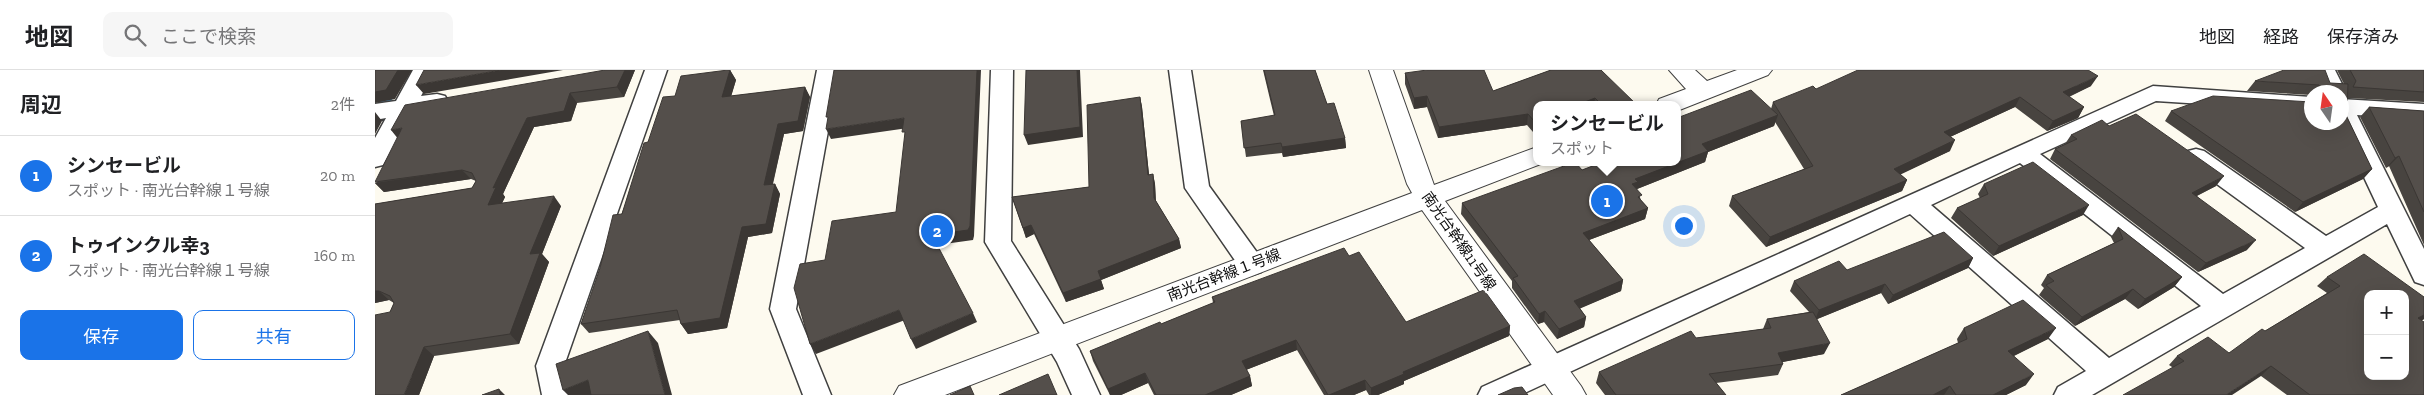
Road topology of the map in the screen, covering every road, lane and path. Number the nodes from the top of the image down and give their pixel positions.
1 (424, 70) edge
2 (656, 70) edge
3 (828, 70) edge
4 (1002, 70) edge
5 (1180, 70) edge
6 (1381, 70) edge
7 (1681, 70) edge
8 (1760, 70) edge
9 (2325, 70) edge
10 (2332, 85) edge
11 (1703, 91) junction
12 (461, 97) edge
13 (1678, 101) edge
14 (2304, 104) edge
15 (2125, 106) junction
16 (2349, 107) edge
17 (391, 109) edge
18 (2424, 112) edge
19 (2349, 122) edge
20 (2148, 123) edge
21 (2180, 146) edge
22 (2023, 153) junction
23 (1533, 158) edge
24 (375, 159) edge
25 (1428, 198) junction
26 (1913, 203) junction
27 (2392, 210) junction
28 (2324, 248) junction
29 (1252, 265) junction
30 (2424, 275) edge
31 (2221, 307) junction
32 (1056, 338) junction
33 (1551, 368) junction
34 (2107, 372) junction
35 (557, 395) edge
36 (817, 395) edge
37 (910, 395) edge
38 (1085, 395) edge
39 (1492, 395) edge
40 (1570, 395) edge
41 (2069, 395) edge

1 - 17 street
2 - 35 street
3 - 36 street
4 - 32 street
5 - 29 street
6 - 25 street, 南光台幹線11号線
7 - 11 street
8 - 11 street
9 - 10 street
11 - 13 street
12 - 17 street
14 - 15 street
15 - 20 street
15 - 22 street
16 - 18 street
17 - 24 street
19 - 27 street
21 - 28 street
22 - 26 street
22 - 31 street
23 - 25 street, 南光台幹線１号線
25 - 29 street, 南光台幹線１号線
25 - 33 street, 南光台幹線11号線
26 - 33 street
26 - 34 street
27 - 28 street
27 - 30 street
28 - 31 street
29 - 32 street, 南光台幹線１号線
31 - 34 street
32 - 37 street, 南光台幹線１号線
32 - 38 street
33 - 39 street
33 - 40 street, 南光台幹線11号線
34 - 41 street

